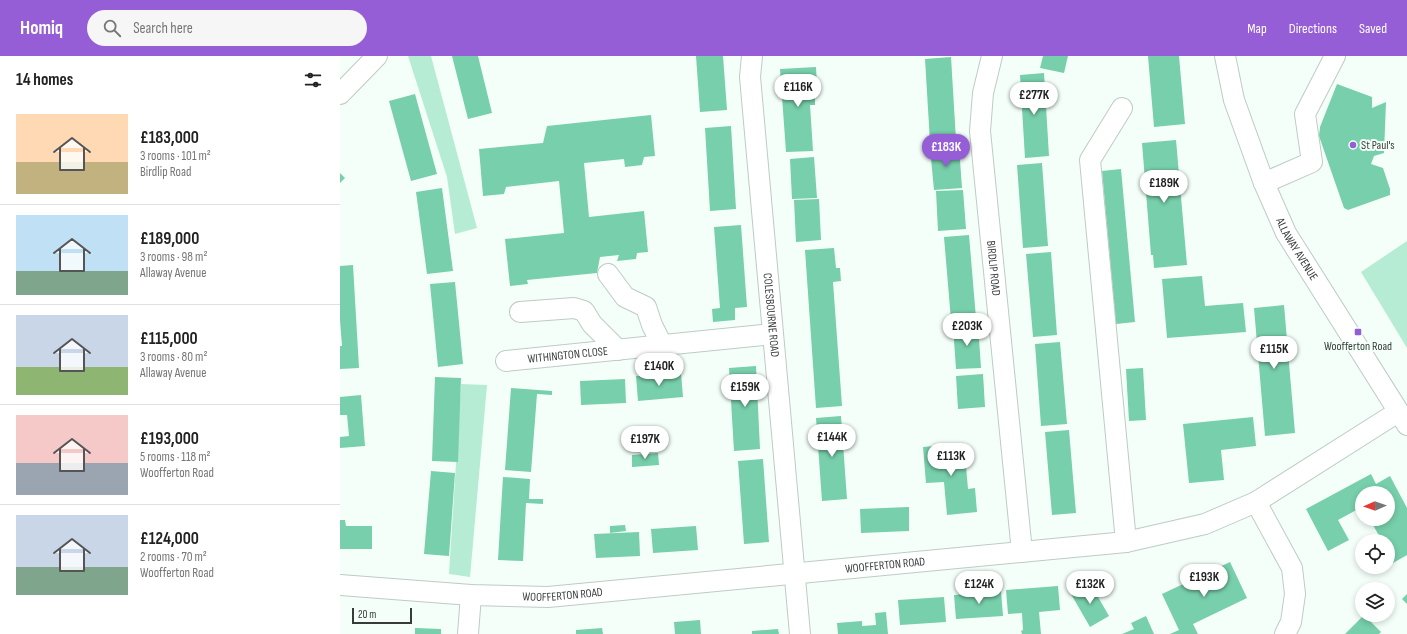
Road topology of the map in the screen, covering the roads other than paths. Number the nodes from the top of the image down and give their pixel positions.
1 (377, 56) edge
2 (752, 56) edge
3 (992, 56) edge
4 (1224, 56) edge
5 (1334, 56) edge
6 (340, 94) edge
7 (1122, 108) dead end
8 (1264, 183) junction
9 (608, 274) dead end
10 (520, 312) dead end
11 (773, 334) junction
12 (662, 345) junction
13 (618, 350) junction
14 (506, 361) dead end
15 (1403, 419) edge
16 (1256, 502) junction
17 (1126, 542) junction
18 (1022, 552) junction
19 (794, 573) junction
20 (340, 585) edge
21 (471, 595) junction
22 (468, 634) edge
23 (800, 634) edge
24 (1285, 634) edge

1 - 6 street
2 - 11 street, COLESBOURNE ROAD
3 - 18 street, BIRDLIP ROAD
4 - 8 street, ALLAWAY AVENUE
5 - 8 street
7 - 17 street
8 - 15 street, ALLAWAY AVENUE
9 - 12 street
10 - 13 street
11 - 12 street, WITHINGTON CLOSE
11 - 19 street, COLESBOURNE ROAD
12 - 13 street, WITHINGTON CLOSE
13 - 14 street, WITHINGTON CLOSE
15 - 16 street, WOOFFERTON ROAD
16 - 17 street, WOOFFERTON ROAD
16 - 24 street
17 - 18 street, WOOFFERTON ROAD
18 - 19 street, WOOFFERTON ROAD
19 - 21 street, WOOFFERTON ROAD
19 - 23 street, COLESBOURNE ROAD
20 - 21 street, WOOFFERTON ROAD
21 - 22 street

